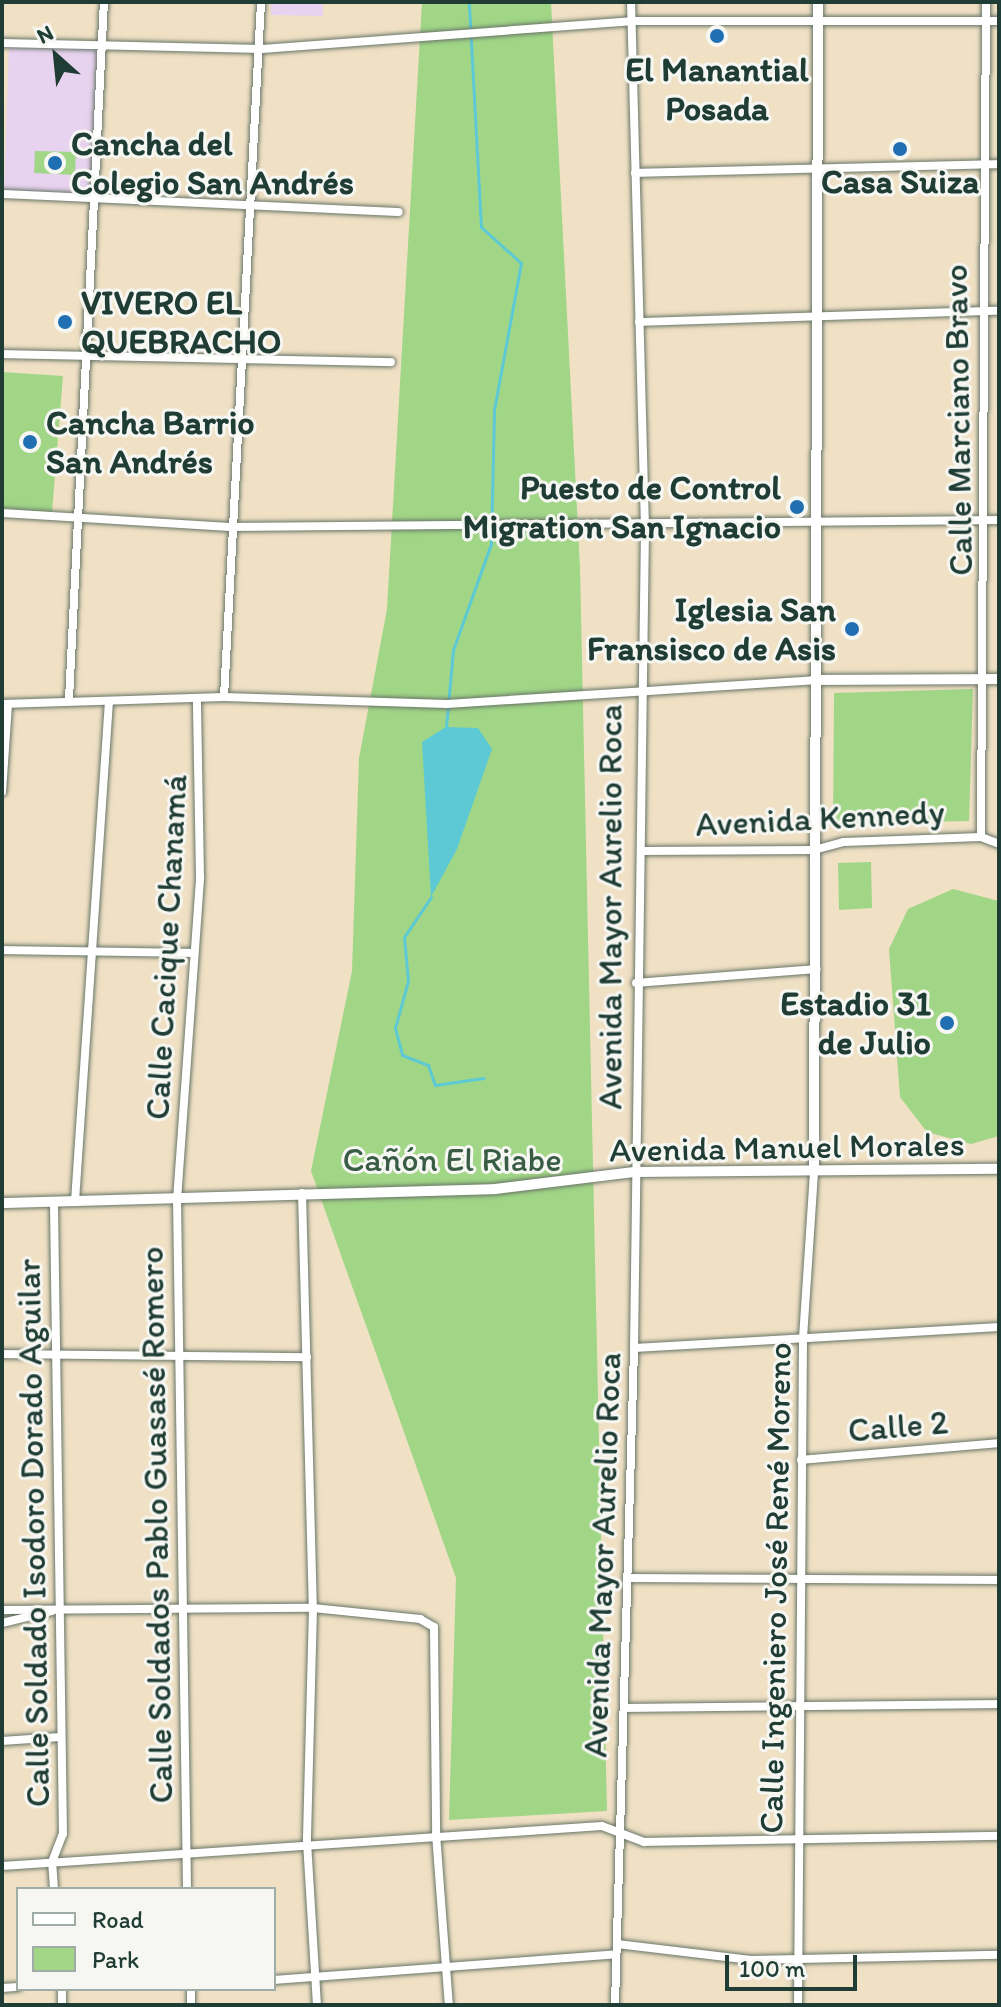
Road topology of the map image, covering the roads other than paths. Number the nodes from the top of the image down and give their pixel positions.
1 (104, 2) edge
2 (261, 2) edge
3 (631, 2) edge
4 (818, 2) edge
5 (986, 2) edge
6 (631, 21) junction
7 (818, 21) junction
8 (986, 21) junction
9 (999, 21) edge
10 (2, 43) edge
11 (99, 48) junction
12 (262, 49) junction
13 (999, 164) edge
14 (983, 165) junction
15 (815, 169) junction
16 (635, 173) junction
17 (2, 194) edge
18 (96, 198) junction
19 (250, 206) junction
20 (399, 212) dead end
21 (999, 311) edge
22 (981, 312) junction
23 (812, 317) junction
24 (639, 322) junction
25 (2, 354) edge
26 (90, 357) junction
27 (237, 362) junction
28 (391, 362) dead end
29 (2, 513) edge
30 (77, 519) junction
31 (999, 520) edge
32 (988, 521) junction
33 (813, 524) junction
34 (230, 527) junction
35 (645, 528) junction
36 (999, 679) edge
37 (814, 680) junction
38 (985, 680) junction
39 (638, 692) junction
40 (224, 697) junction
41 (197, 698) junction
42 (69, 699) junction
43 (109, 701) junction
44 (5, 704) edge
45 (2, 792) edge
46 (981, 837) junction
47 (997, 844) edge
48 (814, 850) junction
49 (641, 851) junction
50 (999, 853) edge
51 (2, 950) edge
52 (92, 951) junction
53 (193, 953) junction
54 (816, 969) junction
55 (636, 983) junction
56 (999, 1169) edge
57 (814, 1171) junction
58 (634, 1172) junction
59 (302, 1193) junction
60 (177, 1200) junction
61 (75, 1201) junction
62 (54, 1202) junction
63 (2, 1203) edge
64 (999, 1327) edge
65 (803, 1338) junction
66 (634, 1348) junction
67 (2, 1354) edge
68 (57, 1354) junction
69 (183, 1355) junction
70 (307, 1357) junction
71 (999, 1443) edge
72 (801, 1460) junction
73 (800, 1574) junction
74 (629, 1578) junction
75 (999, 1580) edge
76 (313, 1608) junction
77 (2, 1610) edge
78 (57, 1610) junction
79 (183, 1614) junction
80 (2, 1623) edge
81 (999, 1704) edge
82 (626, 1708) junction
83 (802, 1710) junction
84 (60, 1737) junction
85 (2, 1741) edge
86 (619, 1830) junction
87 (436, 1834) junction
88 (999, 1836) edge
89 (797, 1840) junction
90 (307, 1842) junction
91 (185, 1849) junction
92 (52, 1862) junction
93 (2, 1866) edge
94 (54, 1887) edge
95 (187, 1887) edge
96 (617, 1949) junction
97 (999, 1955) edge
98 (800, 1957) junction
99 (448, 1972) junction
100 (317, 1977) junction
101 (276, 1980) edge
102 (317, 2005) edge
103 (449, 2005) edge
104 (615, 2005) edge
105 (798, 2005) edge

1 - 11 street
2 - 12 street
3 - 6 street, Avenida Mayor Aurelio Roca
4 - 7 street
5 - 8 street, Calle Marciano Bravo
6 - 7 street
6 - 12 street
6 - 16 street, Avenida Mayor Aurelio Roca
7 - 8 street
7 - 15 street
8 - 9 street
8 - 14 street, Calle Marciano Bravo
10 - 11 street
11 - 12 street
11 - 18 street
12 - 19 street
13 - 14 street
14 - 15 street
14 - 22 street, Calle Marciano Bravo
15 - 16 street
15 - 23 street
16 - 24 street, Avenida Mayor Aurelio Roca
17 - 18 street
18 - 19 street
18 - 26 street
19 - 20 street
19 - 27 street
21 - 22 street
22 - 23 street
22 - 32 street, Calle Marciano Bravo
23 - 24 street
23 - 33 street
24 - 35 street, Avenida Mayor Aurelio Roca
25 - 26 street
26 - 27 street
26 - 30 street
27 - 28 street
27 - 34 street
29 - 30 street
30 - 34 street
30 - 42 street
31 - 32 street
32 - 33 street
32 - 38 street, Calle Marciano Bravo
33 - 35 street
33 - 37 street
34 - 35 street
34 - 40 street
35 - 39 street, Avenida Mayor Aurelio Roca
36 - 38 street
37 - 38 street
37 - 39 street
37 - 48 street
38 - 46 street, Calle Marciano Bravo
39 - 40 street
39 - 49 street, Avenida Mayor Aurelio Roca
40 - 41 street
41 - 43 street
41 - 53 street, Calle Cacique Chanamá
42 - 43 street
42 - 44 street
43 - 52 street
44 - 45 street
46 - 47 street, Avenida Kennedy
46 - 48 street, Avenida Kennedy
47 - 50 street
48 - 49 street, Avenida Kennedy
48 - 54 street
49 - 55 street, Avenida Mayor Aurelio Roca
51 - 52 street
52 - 53 street
52 - 61 street
53 - 60 street, Calle Cacique Chanamá
54 - 55 street
54 - 57 street
55 - 58 street, Avenida Mayor Aurelio Roca
56 - 57 street, Avenida Manuel Morales
57 - 58 street, Avenida Manuel Morales
57 - 65 street, Calle Ingeniero José René Moreno
58 - 59 street, Avenida Manuel Morales
58 - 66 street, Avenida Mayor Aurelio Roca
59 - 60 street, Avenida Manuel Morales
59 - 70 street
60 - 61 street, Avenida Manuel Morales
60 - 69 street, Calle Soldados Pablo Guasasé Romero
61 - 62 street, Avenida Manuel Morales
62 - 63 street, Avenida Manuel Morales
62 - 68 street, Calle Soldado Isodoro Dorado Aguilar
64 - 65 street
65 - 66 street
65 - 72 street, Calle Ingeniero José René Moreno
66 - 74 street, Avenida Mayor Aurelio Roca
67 - 68 street
68 - 69 street
68 - 78 street, Calle Soldado Isodoro Dorado Aguilar
69 - 70 street
69 - 79 street, Calle Soldados Pablo Guasasé Romero
70 - 76 street
71 - 72 street, Calle 2
72 - 73 street, Calle Ingeniero José René Moreno
73 - 74 street
73 - 75 street
73 - 83 street, Calle Ingeniero José René Moreno
74 - 82 street, Avenida Mayor Aurelio Roca
76 - 79 street
76 - 87 street
76 - 90 street
77 - 78 street
78 - 79 street
78 - 80 street
78 - 84 street, Calle Soldado Isodoro Dorado Aguilar
79 - 91 street, Calle Soldados Pablo Guasasé Romero
81 - 83 street
82 - 83 street
82 - 86 street, Avenida Mayor Aurelio Roca
83 - 89 street, Calle Ingeniero José René Moreno
84 - 85 street
84 - 92 street, Calle Soldado Isodoro Dorado Aguilar
86 - 87 street
86 - 89 street
86 - 96 street, Avenida Mayor Aurelio Roca
87 - 90 street
87 - 99 street
88 - 89 street
89 - 98 street, Calle Ingeniero José René Moreno
90 - 91 street
90 - 100 street
91 - 92 street
91 - 95 street, Calle Soldados Pablo Guasasé Romero
92 - 93 street
92 - 94 street, Calle Soldado Isodoro Dorado Aguilar
96 - 98 street
96 - 99 street
96 - 104 street, Avenida Mayor Aurelio Roca
97 - 98 street
98 - 105 street, Calle Ingeniero José René Moreno
99 - 100 street
99 - 103 street
100 - 101 street
100 - 102 street

